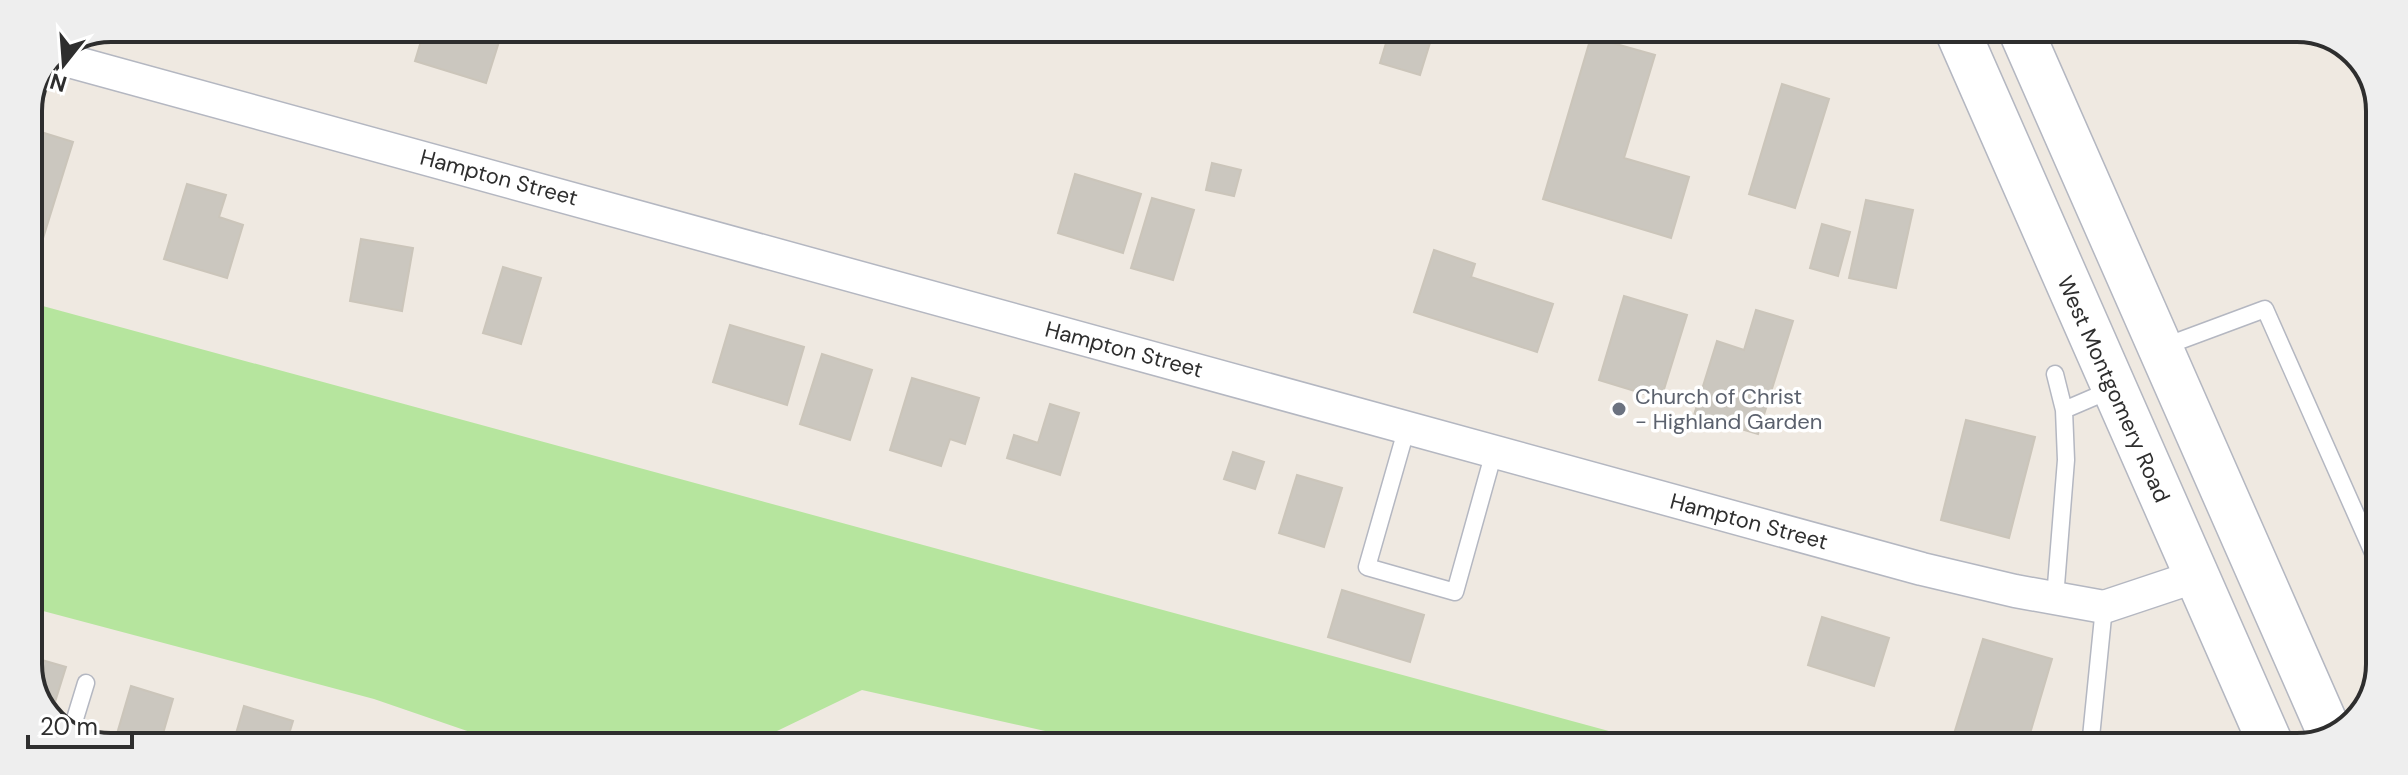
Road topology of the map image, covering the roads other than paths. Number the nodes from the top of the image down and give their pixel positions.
1 (1962, 42) edge
2 (2026, 42) edge
3 (65, 60) edge
4 (2160, 348) junction
5 (2055, 374) dead end
6 (2114, 389) junction
7 (2064, 410) junction
8 (1407, 427) junction
9 (1494, 452) junction
10 (2366, 537) edge
11 (2197, 576) junction
12 (2055, 598) junction
13 (2104, 607) junction
14 (86, 683) dead end
15 (74, 722) edge
16 (2327, 726) edge
17 (2091, 733) edge
18 (2266, 733) edge

1 - 6 main road, West Montgomery Road
2 - 4 main road
3 - 8 street, Hampton Street
4 - 10 lane
4 - 16 main road
5 - 7 lane
6 - 7 lane
6 - 11 main road, West Montgomery Road
7 - 12 lane
8 - 9 street, Hampton Street
8 - 9 lane
9 - 12 street, Hampton Street
11 - 13 street, Hampton Street
11 - 18 main road, West Montgomery Road
12 - 13 street, Hampton Street
13 - 17 lane
14 - 15 lane

